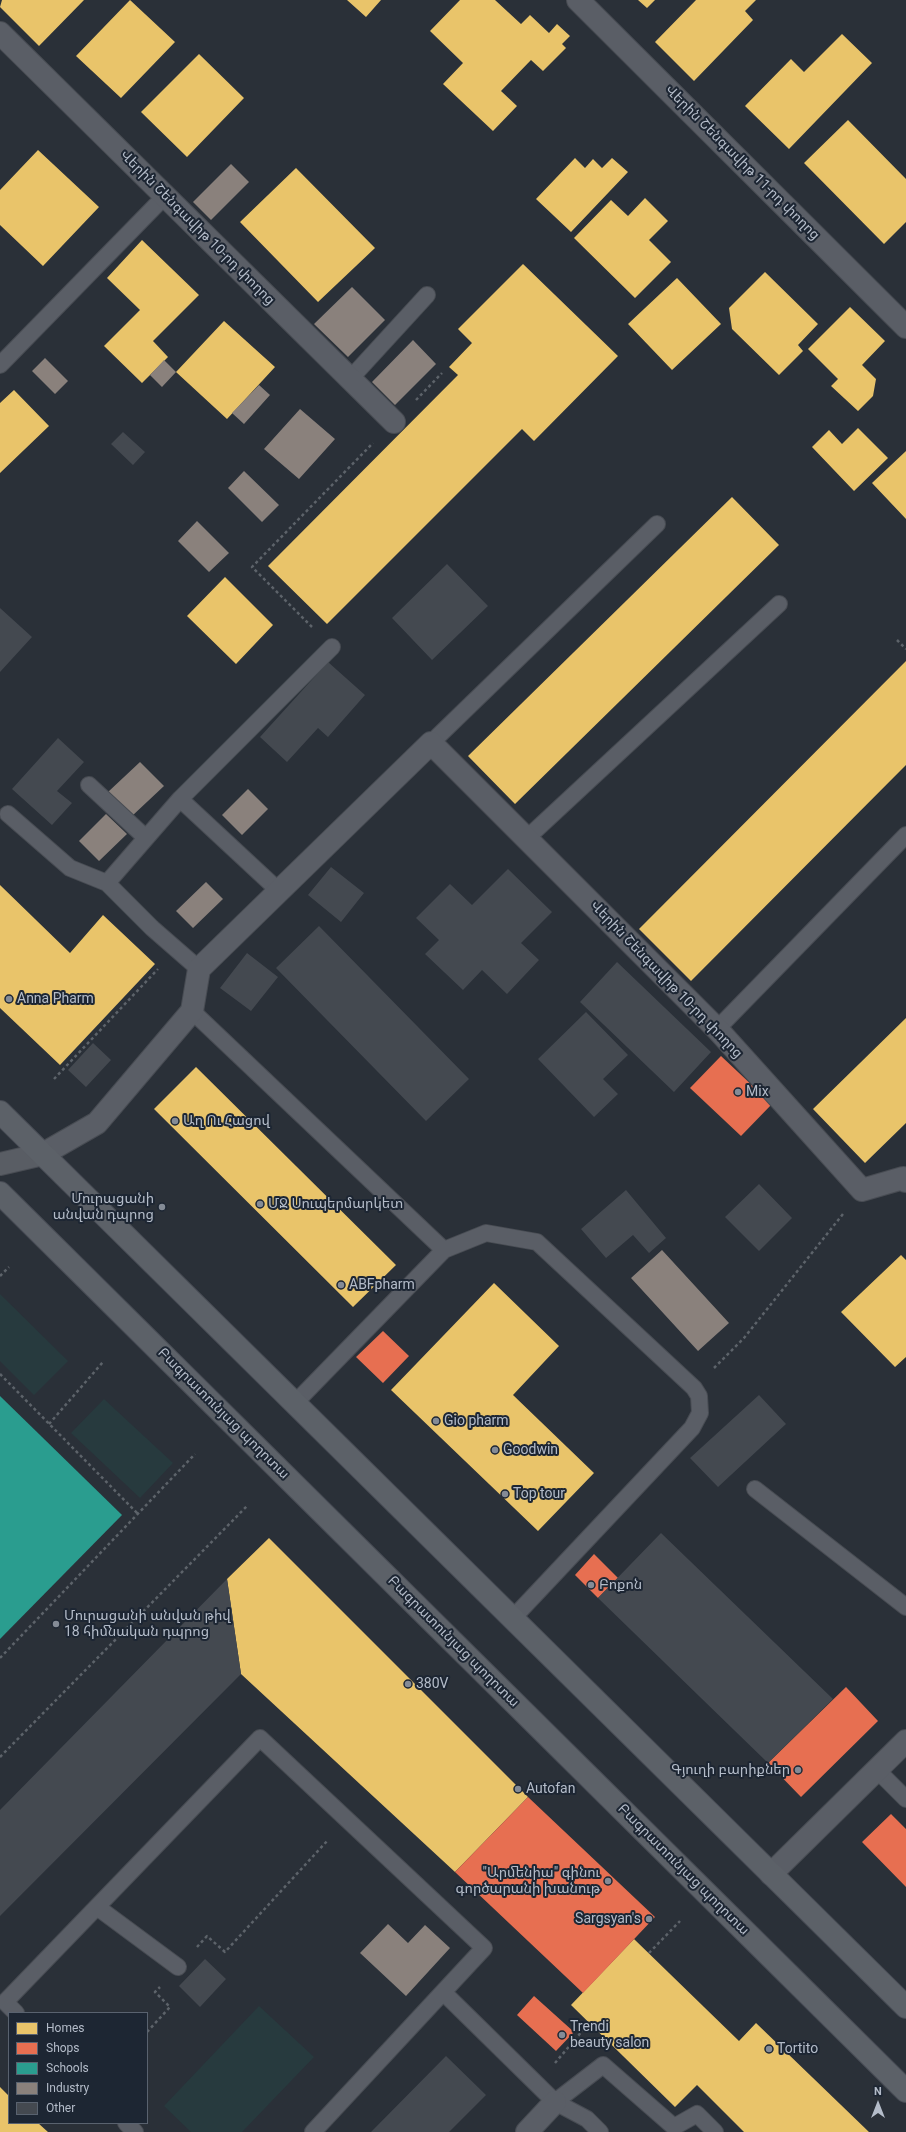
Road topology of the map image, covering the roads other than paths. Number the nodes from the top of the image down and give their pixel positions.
1 (578, 0) edge
2 (0, 34) edge
3 (165, 196) junction
4 (427, 295) dead end
5 (906, 327) edge
6 (0, 365) edge
7 (350, 379) junction
8 (394, 422) road end
9 (657, 524) dead end
10 (779, 604) dead end
11 (332, 647) road end
12 (431, 743) junction
13 (89, 785) dead end
14 (180, 799) junction
15 (8, 814) dead end
16 (906, 836) edge
17 (146, 838) junction
18 (526, 839) junction
19 (107, 883) junction
20 (279, 891) junction
21 (199, 969) junction
22 (192, 1012) junction
23 (717, 1029) junction
24 (0, 1112) edge
25 (43, 1154) junction
26 (0, 1164) edge
27 (905, 1178) edge
28 (0, 1193) edge
29 (444, 1250) junction
30 (295, 1403) junction
31 (755, 1489) dead end
32 (906, 1607) edge
33 (513, 1618) junction
34 (906, 1742) edge
35 (878, 1770) junction
36 (906, 1800) edge
37 (771, 1874) junction
38 (97, 1907) junction
39 (178, 1967) road end
40 (444, 1992) junction
41 (906, 2007) edge
42 (15, 2012) edge
43 (906, 2091) edge
44 (555, 2102) junction
45 (127, 2124) edge
46 (134, 2132) edge
47 (313, 2132) edge
48 (527, 2132) edge
49 (600, 2132) edge
50 (714, 2132) edge

1 - 5 street, Վերին Շենգավիթ 11-րդ փողոց
2 - 3 street, Վերին Շենգավիթ 10-րդ փողոց
3 - 6 lane
3 - 7 street, Վերին Շենգավիթ 10-րդ փողոց
4 - 7 lane
7 - 8 street, Վերին Շենգավիթ 10-րդ փողոց
9 - 12 lane
10 - 18 lane
11 - 14 lane
12 - 18 street, Վերին Շենգավիթ 10-րդ փողոց
12 - 20 street
13 - 17 lane
14 - 17 lane
14 - 20 lane
15 - 19 lane
16 - 23 lane
17 - 19 lane
18 - 23 street, Վերին Շենգավիթ 10-րդ փողոց
19 - 21 lane
20 - 21 street
21 - 22 street
22 - 25 street
22 - 29 lane
23 - 27 street, Վերին Շենգավիթ 10-րդ փողոց
24 - 25 main road
25 - 26 street
25 - 30 main road
28 - 43 main road, Բագրատունյաց պողոտա
29 - 30 lane
29 - 33 lane
30 - 33 main road
31 - 32 lane
33 - 37 main road
34 - 35 street
35 - 36 lane
35 - 37 street
37 - 41 main road
38 - 39 lane
38 - 40 lane
38 - 42 lane
40 - 44 lane
40 - 47 lane
44 - 48 street
44 - 49 lane
44 - 50 lane
45 - 46 lane

